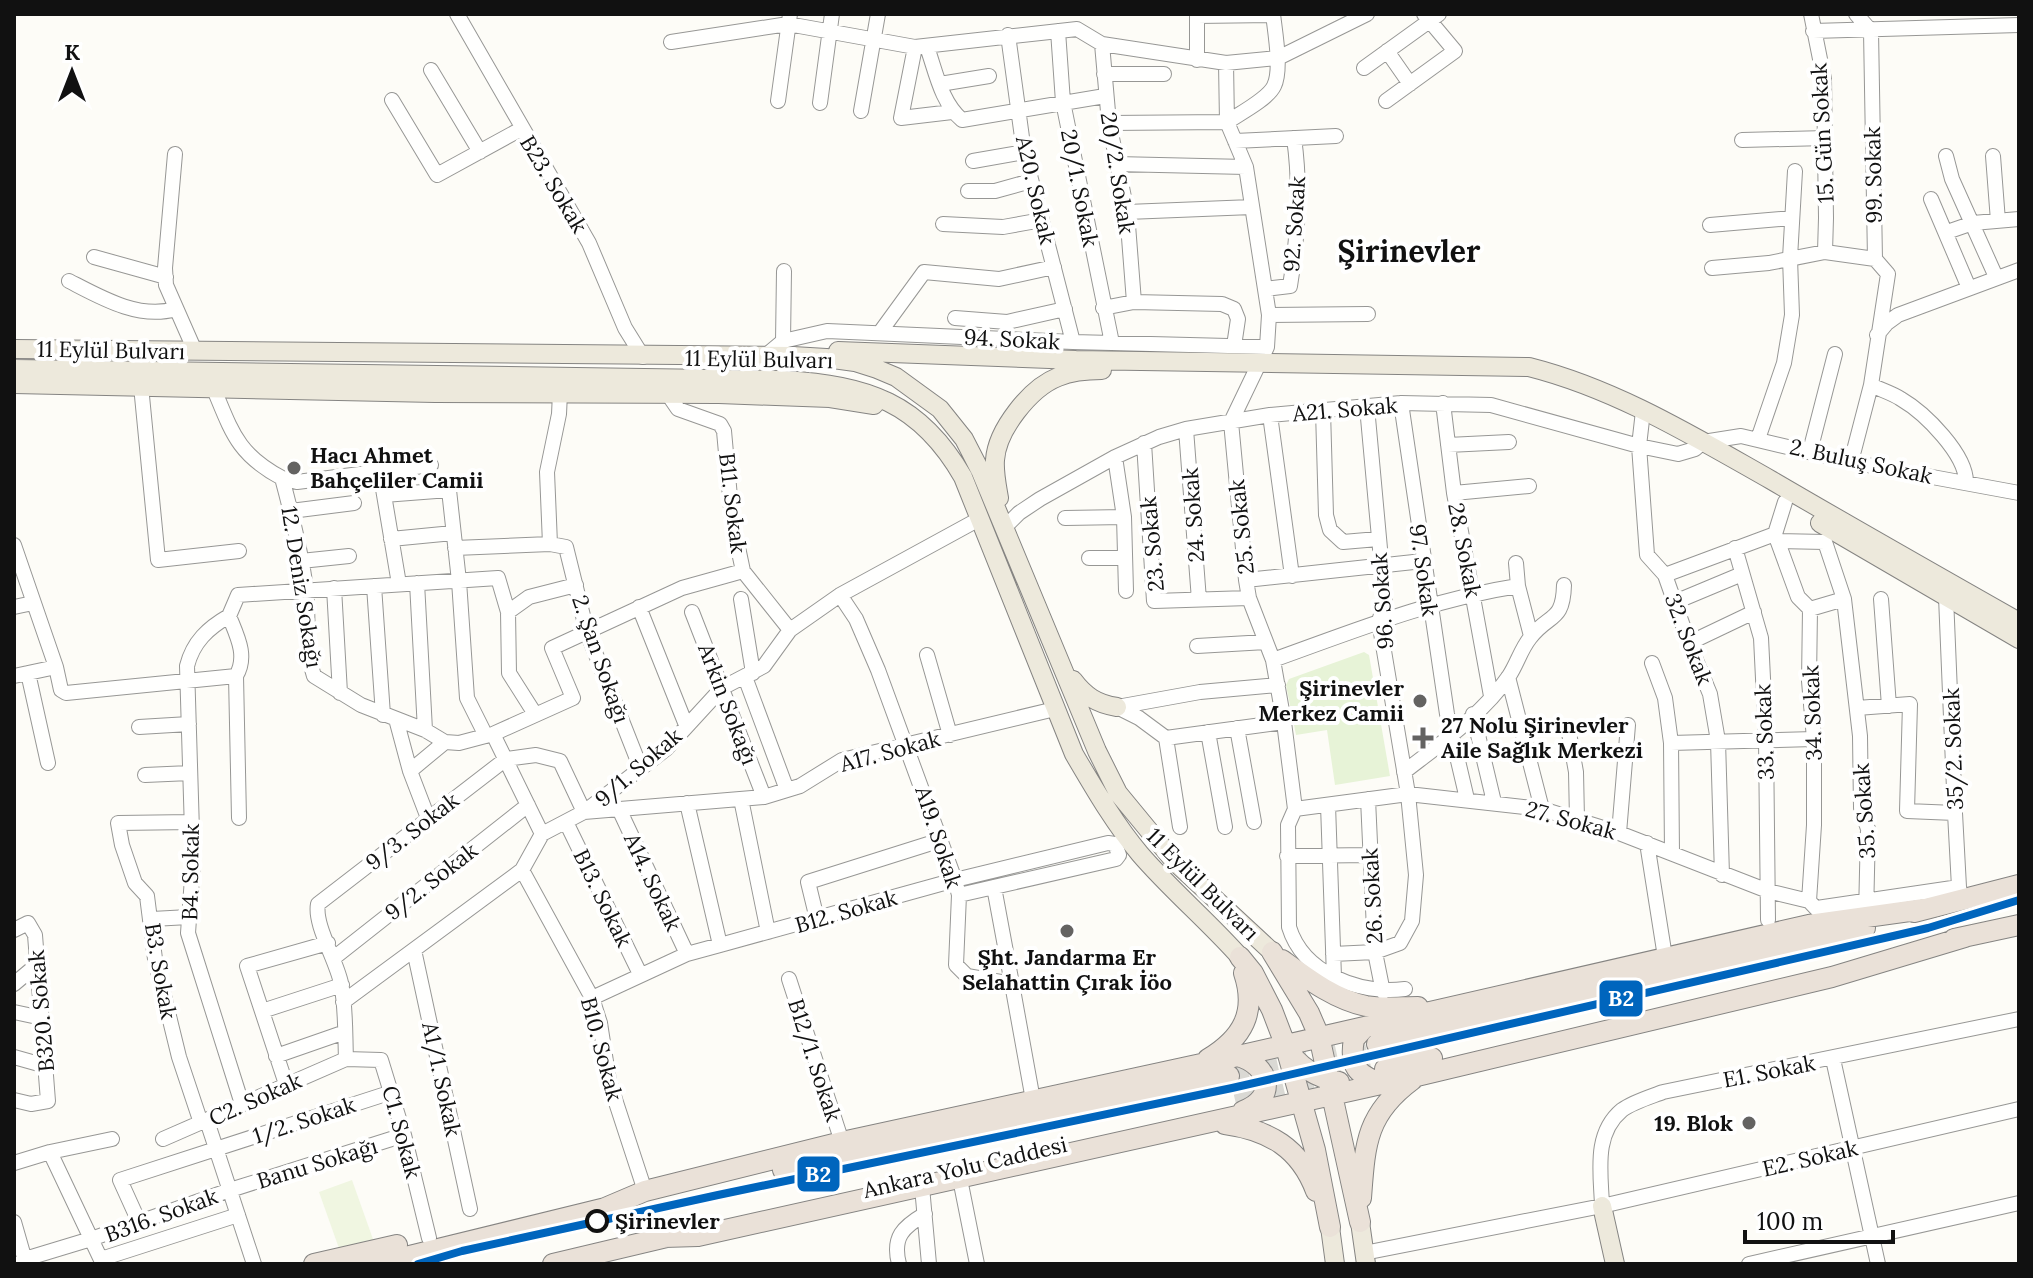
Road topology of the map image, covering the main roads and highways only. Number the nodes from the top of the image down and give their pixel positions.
1 (14, 349) edge
2 (788, 349) junction
3 (1262, 360) junction
4 (14, 369) edge
5 (14, 384) edge
6 (908, 412) junction
7 (1699, 445) junction
8 (1003, 522) junction
9 (2019, 622) edge
10 (2019, 639) edge
11 (1063, 666) junction
12 (1097, 751) junction
13 (2019, 885) edge
14 (1924, 909) junction
15 (2019, 925) edge
16 (1965, 937) junction
17 (1272, 952) junction
18 (1240, 957) junction
19 (1446, 1008) junction
20 (1371, 1035) junction
21 (1314, 1037) junction
22 (1285, 1044) junction
23 (1238, 1056) junction
24 (1199, 1065) junction
25 (1298, 1072) junction
26 (1229, 1076) tunnel mouth
27 (1384, 1076) junction
28 (1417, 1076) junction
29 (1331, 1087) junction
30 (1302, 1101) junction
31 (1236, 1104) tunnel mouth
32 (1213, 1122) junction
33 (1602, 1206) road end
34 (597, 1210) junction
35 (1360, 1222) junction
36 (1330, 1227) junction
37 (664, 1237) junction
38 (1365, 1258) edge
39 (314, 1264) edge
40 (377, 1264) edge
41 (553, 1264) edge
42 (1335, 1264) edge
43 (1615, 1264) edge

1 - 2 main road, 11 Eylül Bulvarı
2 - 3 main road
2 - 8 main road, 11 Eylül Bulvarı
3 - 7 main road
3 - 8 main road
4 - 6 main road, 11 Eylül Bulvarı
5 - 6 main road
6 - 18 main road, 11 Eylül Bulvarı
7 - 9 main road
7 - 10 main road
8 - 11 main road, 11 Eylül Bulvarı
11 - 12 main road, 11 Eylül Bulvarı
11 - 12 main road
12 - 17 main road, 11 Eylül Bulvarı
13 - 14 highway
14 - 19 highway
14 - 20 highway
15 - 16 highway
16 - 27 highway
16 - 28 highway
17 - 19 highway
17 - 21 highway
18 - 22 highway
18 - 24 highway
19 - 20 highway
20 - 21 highway
20 - 27 highway
21 - 22 highway
21 - 25 highway
21 - 29 highway
22 - 23 highway
22 - 25 highway
23 - 24 highway
23 - 32 highway
24 - 34 highway
25 - 29 highway
25 - 30 highway
25 - 32 highway
26 - 34 highway, Ankara Yolu Caddesi
27 - 28 highway
27 - 29 highway
28 - 35 highway
29 - 30 highway
29 - 35 highway
30 - 32 highway
30 - 36 highway
31 - 37 highway, Ankara Yolu Caddesi
32 - 36 highway
32 - 37 highway
33 - 43 main road
34 - 39 highway
34 - 40 highway, Ankara Yolu Caddesi
35 - 38 main road
36 - 42 main road
37 - 41 highway, Ankara Yolu Caddesi

